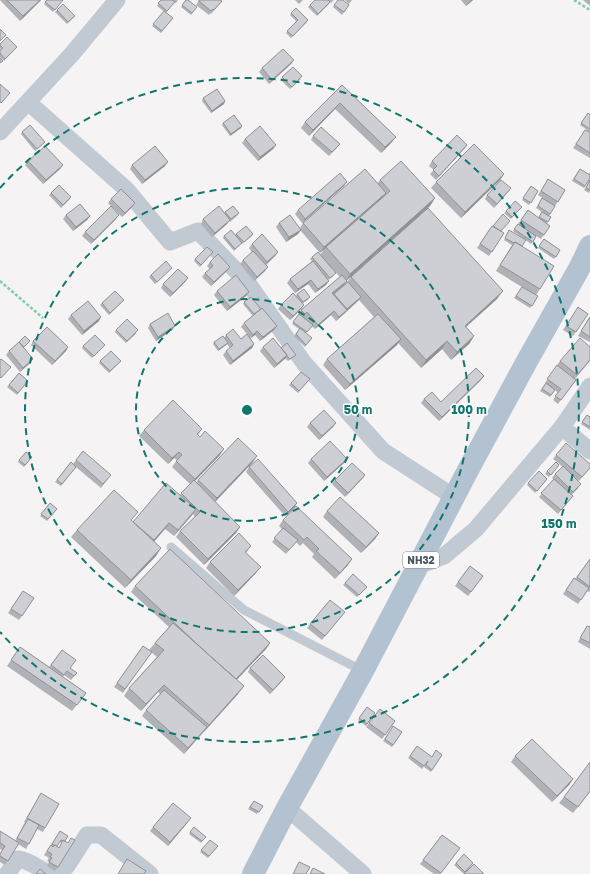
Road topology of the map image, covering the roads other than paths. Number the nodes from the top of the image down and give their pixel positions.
1 (117, 0) edge
2 (28, 102) junction
3 (2, 126) edge
4 (590, 246) edge
5 (590, 386) edge
6 (562, 428) junction
7 (590, 451) edge
8 (454, 497) junction
9 (171, 547) dead end
10 (418, 566) junction
11 (363, 671) junction
12 (287, 808) junction
13 (7, 874) edge
14 (52, 874) edge
15 (57, 874) edge
16 (150, 874) edge
17 (253, 874) edge
18 (363, 874) edge

1 - 2 street
2 - 3 street
2 - 8 street
4 - 8 main road, NH32
5 - 6 street
6 - 7 street
6 - 10 street
8 - 10 main road, NH32
9 - 11 lane
10 - 11 main road, NH32
11 - 12 main road, NH32
12 - 17 main road, NH32
12 - 18 street
13 - 14 street
15 - 16 street

